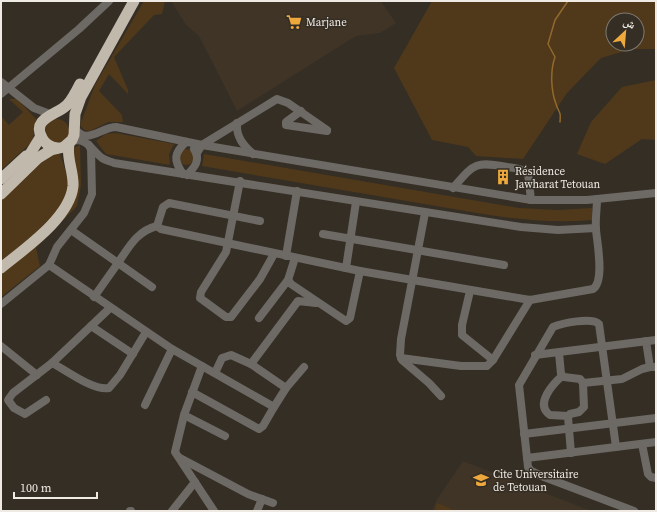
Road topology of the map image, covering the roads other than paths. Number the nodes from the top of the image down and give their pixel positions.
1 (127, 1) edge
2 (134, 1) edge
3 (109, 2) edge
4 (1, 82) edge
5 (9, 88) junction
6 (1, 94) edge
7 (301, 111) dead end
8 (48, 116) junction
9 (237, 123) junction
10 (74, 126) junction
11 (41, 136) junction
12 (188, 142) junction
13 (70, 143) junction
14 (89, 144) junction
15 (202, 145) junction
16 (57, 148) junction
17 (33, 149) junction
18 (197, 153) junction
19 (254, 154) junction
20 (100, 157) junction
21 (91, 162) junction
22 (185, 174) junction
23 (1, 179) edge
24 (240, 181) junction
25 (1, 186) edge
26 (453, 188) junction
27 (297, 191) junction
28 (656, 193) edge
29 (1, 194) edge
30 (597, 199) junction
31 (531, 200) junction
32 (356, 202) junction
33 (425, 212) junction
34 (234, 216) junction
35 (260, 221) dead end
36 (157, 226) junction
37 (596, 228) junction
38 (71, 230) junction
39 (323, 234) dead end
40 (350, 238) junction
41 (228, 243) junction
42 (419, 250) junction
43 (274, 254) junction
44 (290, 257) junction
45 (118, 262) junction
46 (49, 265) junction
47 (504, 265) dead end
48 (1, 268) edge
49 (346, 268) junction
50 (360, 271) junction
51 (288, 280) junction
52 (413, 281) junction
53 (152, 287) dead end
54 (470, 291) junction
55 (94, 297) junction
56 (530, 300) junction
57 (319, 303) junction
58 (1, 304) edge
59 (110, 308) junction
60 (259, 318) dead end
61 (92, 326) junction
62 (146, 332) junction
63 (656, 340) edge
64 (646, 341) junction
65 (1, 346) edge
66 (603, 347) junction
67 (172, 349) junction
68 (559, 353) junction
69 (133, 354) junction
70 (535, 355) junction
71 (401, 358) junction
72 (493, 360) junction
73 (52, 363) junction
74 (251, 364) junction
75 (202, 366) junction
76 (304, 367) dead end
77 (653, 367) edge
78 (215, 373) junction
79 (37, 375) junction
80 (562, 376) junction
81 (608, 381) junction
82 (583, 383) junction
83 (286, 388) junction
84 (192, 392) junction
85 (441, 396) dead end
86 (46, 400) dead end
87 (145, 405) dead end
88 (274, 408) junction
89 (184, 415) junction
90 (568, 416) junction
91 (656, 418) edge
92 (612, 423) junction
93 (568, 428) junction
94 (524, 434) junction
95 (225, 436) dead end
96 (656, 442) edge
97 (642, 444) junction
98 (616, 447) junction
99 (571, 452) junction
100 (179, 458) junction
101 (526, 458) junction
102 (656, 478) edge
103 (195, 482) junction
104 (262, 499) junction
105 (273, 503) dead end
106 (172, 511) edge
107 (214, 511) edge
108 (257, 511) edge
109 (634, 511) edge

1 - 8 highway
2 - 10 highway
3 - 5 street
4 - 5 street
5 - 6 street
5 - 8 street
7 - 9 street
8 - 10 highway
8 - 11 highway
9 - 15 street
9 - 19 street
10 - 12 street
10 - 13 highway
11 - 16 highway
11 - 17 highway
12 - 15 street
12 - 18 street
12 - 22 street
13 - 14 street
13 - 16 highway
13 - 48 highway
14 - 20 street
14 - 21 street
15 - 18 street
15 - 19 street
16 - 29 highway
17 - 23 highway
17 - 25 highway
18 - 22 street
19 - 26 street
20 - 21 street
20 - 22 street
21 - 38 street
22 - 24 street
24 - 27 street
24 - 34 street
26 - 31 street
26 - 31 street
27 - 32 street
27 - 44 street
28 - 30 street
30 - 31 street
30 - 37 street
32 - 33 street
32 - 40 street
33 - 37 street
33 - 42 street
34 - 35 street
34 - 36 street
34 - 41 street
36 - 41 street
36 - 45 street
37 - 56 street
38 - 45 street
38 - 46 street
39 - 40 street
40 - 42 street
40 - 49 street
41 - 43 street
41 - 43 street
42 - 47 street
42 - 52 street
43 - 44 street
44 - 49 street
44 - 51 street
45 - 53 street
45 - 55 street
46 - 55 street
46 - 58 street
49 - 50 street
50 - 52 street
50 - 57 street
51 - 57 street
51 - 60 street
52 - 54 street
52 - 71 street
54 - 56 street
54 - 72 street
55 - 59 street
56 - 72 street
57 - 74 street
59 - 61 street
59 - 62 street
61 - 69 street
61 - 73 street
62 - 67 street
62 - 69 street
63 - 64 street
64 - 66 street
64 - 77 street
65 - 79 street
66 - 68 street
66 - 70 street
66 - 81 street
67 - 75 street
67 - 87 street
68 - 70 street
68 - 80 street
69 - 73 street
70 - 94 street
71 - 72 street
71 - 85 street
73 - 79 street
74 - 78 street
74 - 83 street
75 - 78 street
75 - 84 street
76 - 83 street
77 - 81 street
78 - 88 street
79 - 86 street
80 - 82 street
80 - 90 street
81 - 82 street
81 - 92 street
82 - 90 street
83 - 88 street
84 - 88 street
84 - 89 street
89 - 95 street
89 - 100 street
90 - 93 street
91 - 92 street
92 - 93 street
92 - 98 street
93 - 94 street
93 - 99 street
94 - 101 street
96 - 97 street
97 - 98 street
97 - 102 street
98 - 99 street
99 - 101 street
100 - 103 street
100 - 104 street
101 - 109 street
103 - 106 street
103 - 107 street
104 - 105 street
104 - 108 street

